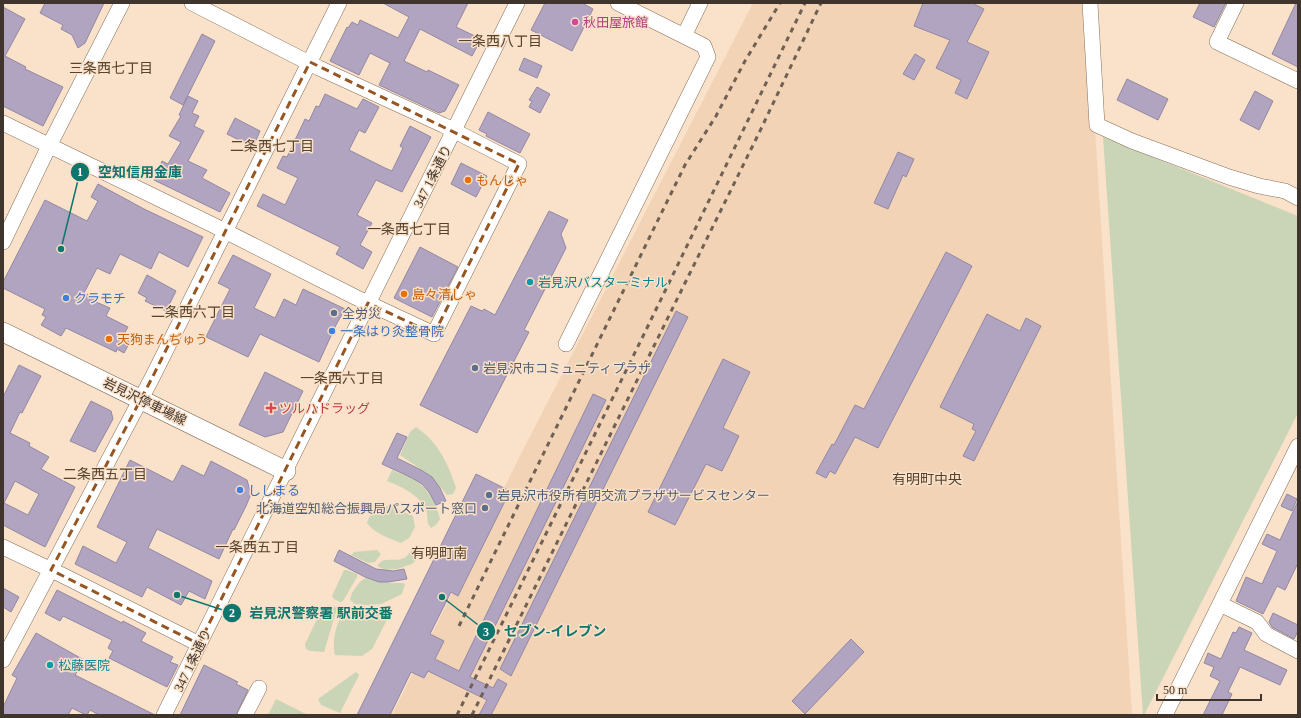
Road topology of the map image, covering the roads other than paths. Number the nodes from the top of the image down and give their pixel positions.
1 (122, 3) edge
2 (192, 3) edge
3 (339, 3) edge
4 (518, 3) edge
5 (618, 3) edge
6 (700, 3) edge
7 (1090, 3) edge
8 (1236, 3) edge
9 (684, 36) junction
10 (310, 62) junction
11 (1298, 81) edge
12 (3, 123) edge
13 (455, 132) junction
14 (49, 146) junction
15 (1298, 198) edge
16 (224, 232) junction
17 (3, 242) edge
18 (368, 303) junction
19 (3, 332) edge
20 (566, 344) dead end
21 (141, 399) junction
22 (1298, 446) edge
23 (286, 471) junction
24 (3, 547) edge
25 (51, 570) junction
26 (1220, 604) junction
27 (199, 644) junction
28 (1298, 651) edge
29 (3, 660) edge
30 (259, 688) dead end
31 (164, 715) edge
32 (245, 715) edge
33 (1165, 715) edge

1 - 14 street
2 - 10 street
3 - 10 street
4 - 13 street, 347 1条通り
5 - 9 street
6 - 9 street
7 - 15 street
8 - 11 street
9 - 20 street
10 - 13 street
10 - 16 street
12 - 14 street
13 - 18 street, 347 1条通り
13 - 18 street
14 - 16 street
14 - 17 street
16 - 18 street
16 - 21 street
18 - 23 street, 347 1条通り
19 - 21 main road, 岩見沢停車場線
21 - 23 main road, 岩見沢停車場線
21 - 25 street
22 - 26 street
23 - 27 street, 347 1条通り
24 - 25 street
25 - 27 street
25 - 29 street
26 - 28 street
26 - 33 street
27 - 31 street, 347 1条通り
30 - 32 street

